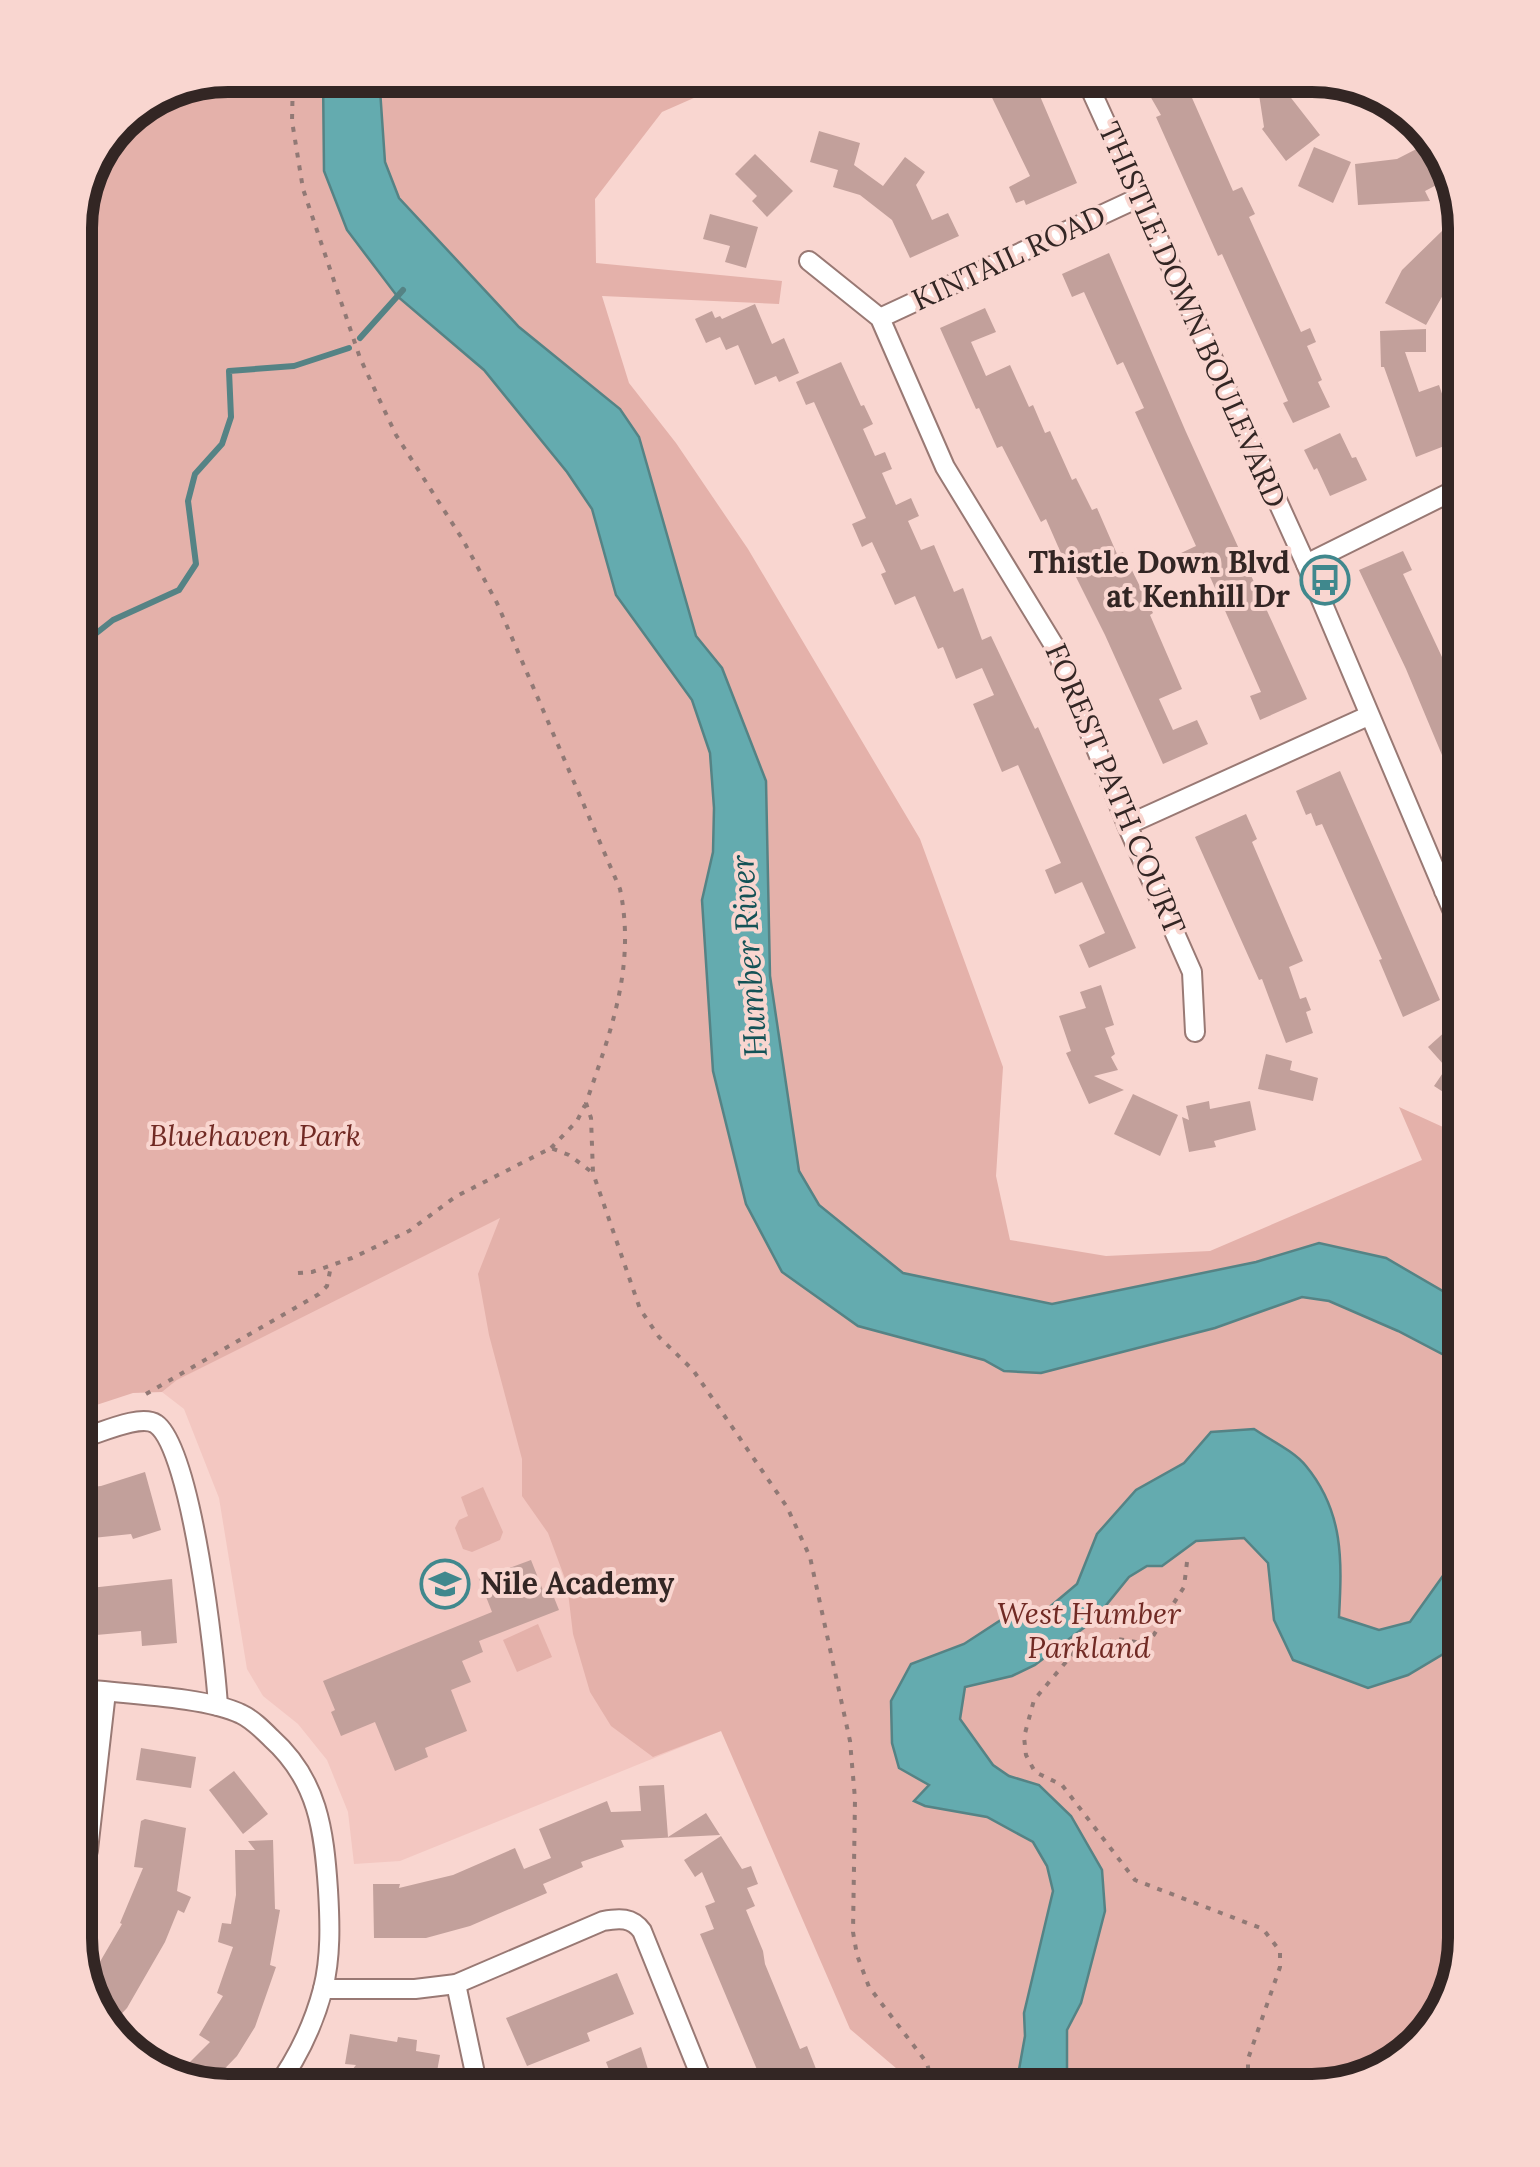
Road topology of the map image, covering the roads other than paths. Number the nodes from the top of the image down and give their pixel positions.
1 (1092, 93) edge
2 (1138, 198) junction
3 (810, 261) dead end
4 (880, 318) junction
5 (1448, 493) edge
6 (1306, 564) junction
7 (1368, 716) junction
8 (1127, 825) junction
9 (1448, 889) edge
10 (1444, 891) junction
11 (1448, 900) edge
12 (1195, 1032) dead end
13 (92, 1435) edge
14 (92, 1690) edge
15 (106, 1692) junction
16 (218, 1706) junction
17 (92, 1814) edge
18 (456, 1984) junction
19 (323, 1989) junction
20 (284, 2074) edge
21 (475, 2074) edge
22 (699, 2074) edge

1 - 2 street, THISTLE DOWN BOULEVARD
2 - 4 street, KINTAIL ROAD
2 - 6 street, THISTLE DOWN BOULEVARD
3 - 4 street, FOREST PATH COURT
4 - 8 street, FOREST PATH COURT
5 - 6 street
6 - 7 street, THISTLE DOWN BOULEVARD
7 - 8 street
7 - 10 street, THISTLE DOWN BOULEVARD
8 - 12 street, FOREST PATH COURT
9 - 10 street
10 - 11 street, THISTLE DOWN BOULEVARD
13 - 16 street
14 - 15 street
15 - 16 street
15 - 17 street
16 - 19 street
18 - 19 street
18 - 21 street
18 - 22 street
19 - 20 street

